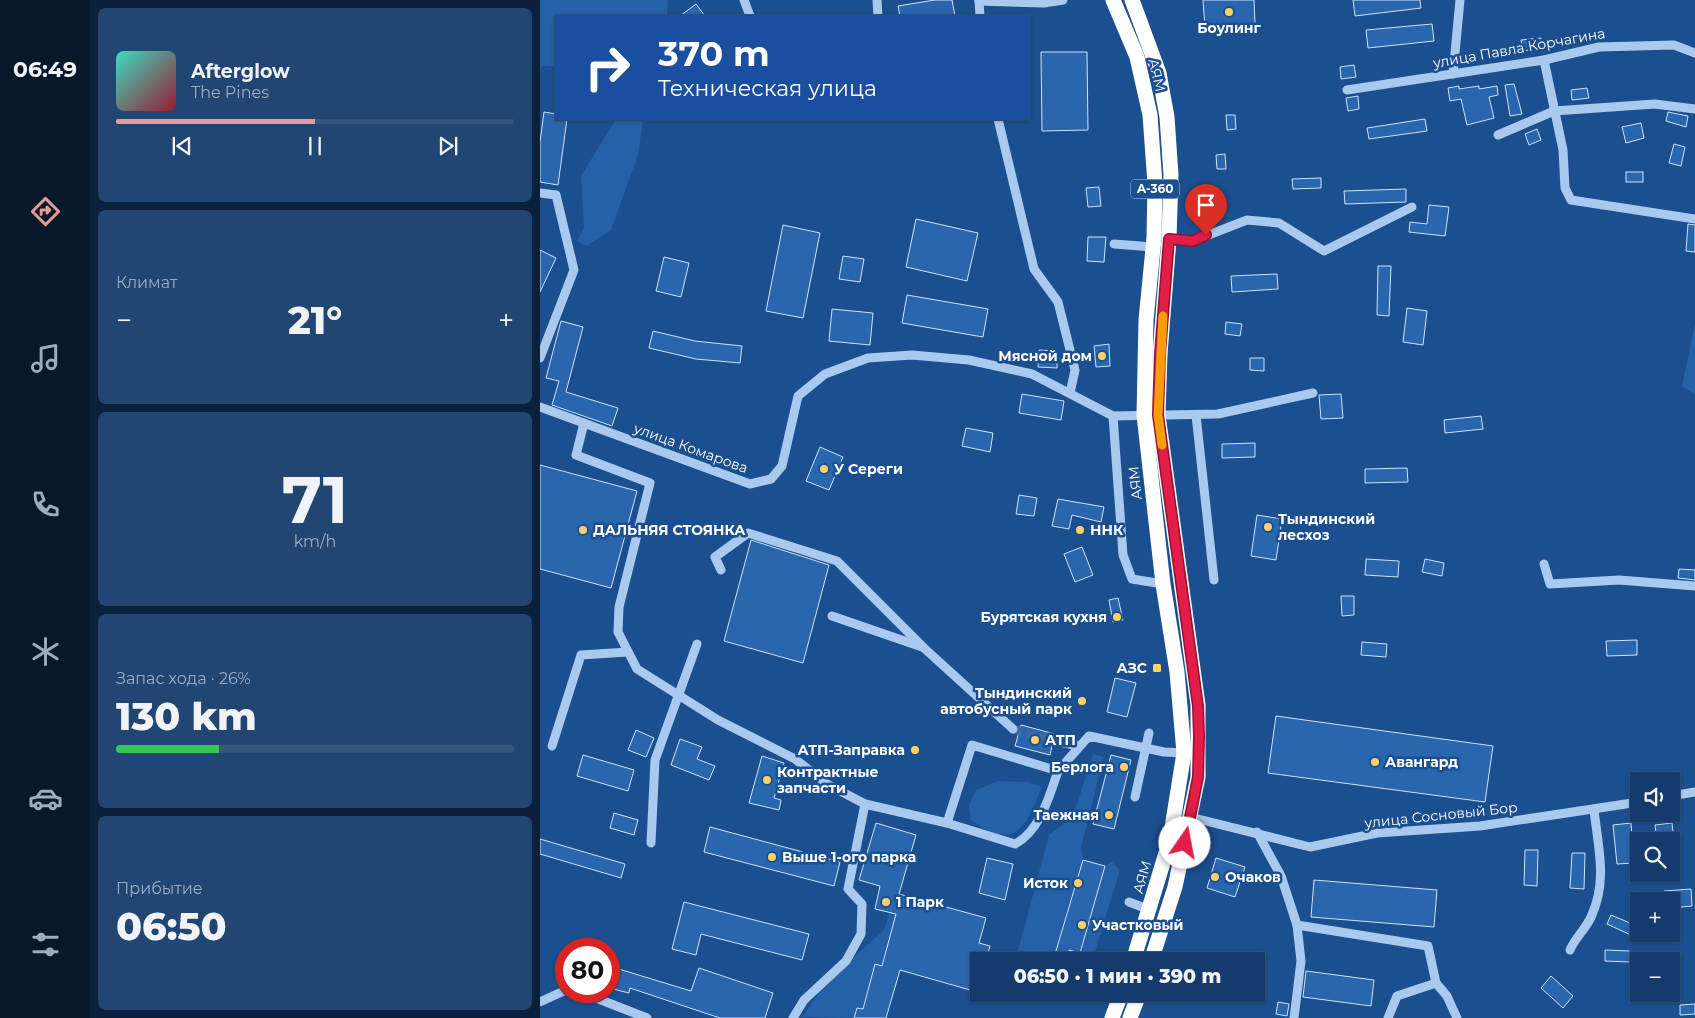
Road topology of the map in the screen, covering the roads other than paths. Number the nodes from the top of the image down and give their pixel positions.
1 (744, 0) edge
2 (878, 0) edge
3 (979, 0) edge
4 (1063, 0) edge
5 (1113, 0) edge
6 (1132, 0) edge
7 (1460, 0) edge
8 (750, 15) edge
9 (878, 15) edge
10 (980, 15) edge
11 (1695, 53) edge
12 (1544, 60) junction
13 (1453, 74) junction
14 (1347, 90) dead end
15 (1695, 109) edge
16 (1554, 112) junction
17 (998, 120) edge
18 (1498, 135) dead end
19 (540, 193) edge
20 (1412, 207) dead end
21 (1695, 219) edge
22 (1169, 239) junction
23 (1114, 244) dead end
24 (1153, 247) junction
25 (540, 358) edge
26 (1070, 393) junction
27 (1313, 393) dead end
28 (540, 407) edge
29 (1151, 415) junction
30 (1196, 415) junction
31 (1113, 416) junction
32 (584, 423) junction
33 (1544, 564) dead end
34 (721, 570) dead end
35 (1214, 580) dead end
36 (1163, 584) junction
37 (1695, 586) edge
38 (832, 616) dead end
39 (697, 644) dead end
40 (924, 648) junction
41 (628, 652) junction
42 (678, 696) junction
43 (1013, 729) tunnel mouth
44 (1149, 733) dead end
45 (1056, 740) tunnel mouth
46 (552, 746) dead end
47 (1078, 746) junction
48 (1146, 747) junction
49 (1184, 753) junction
50 (1058, 771) junction
51 (1695, 792) edge
52 (1680, 794) edge
53 (1135, 797) dead end
54 (865, 804) junction
55 (1630, 804) edge
56 (1594, 810) junction
57 (1190, 817) junction
58 (947, 823) junction
59 (1257, 832) junction
60 (651, 843) dead end
61 (1130, 902) dead end
62 (1150, 910) junction
63 (1297, 925) junction
64 (1570, 950) dead end
65 (1136, 952) edge
66 (1154, 952) edge
67 (1436, 983) junction
68 (555, 995) edge
69 (540, 1002) edge
70 (1118, 1002) edge
71 (1136, 1002) edge
72 (609, 1003) edge
73 (647, 1018) edge
74 (792, 1018) edge
75 (1112, 1018) edge
76 (1130, 1018) edge
77 (1294, 1018) edge
78 (1388, 1018) edge
79 (1457, 1018) edge

1 - 8 street
2 - 9 street
3 - 4 street
3 - 10 street
5 - 24 highway, АЯМ / А-360
6 - 22 highway, АЯМ / А-360
7 - 13 street
11 - 12 street, улица Павла Корчагина
12 - 13 street, улица Павла Корчагина
12 - 16 street
13 - 14 street, улица Павла Корчагина
15 - 16 street
16 - 18 street
16 - 21 street
17 - 26 street
19 - 25 street
20 - 22 street
22 - 29 highway, АЯМ / А-360
23 - 24 street
24 - 29 highway, АЯМ / А-360
26 - 31 street, улица Комарова
26 - 32 street, улица Комарова
27 - 30 street
28 - 32 street, улица Комарова
29 - 30 street
29 - 31 street
29 - 36 highway, АЯМ / А-360
29 - 57 highway, АЯМ / А-360
30 - 35 street
31 - 36 street
32 - 41 street
33 - 37 street
34 - 40 street
36 - 49 highway, АЯМ / А-360
38 - 40 street
39 - 42 street
40 - 43 street
41 - 42 street
41 - 46 street
42 - 54 street
42 - 60 street
44 - 48 street
45 - 47 street
47 - 48 street
47 - 50 street
48 - 49 street
48 - 53 street
49 - 62 highway, АЯМ / А-360
50 - 58 street
50 - 58 street
51 - 52 street
54 - 58 street
54 - 74 street
55 - 56 street, улица Сосновый Бор
56 - 59 street, улица Сосновый Бор
56 - 64 street
57 - 59 street, улица Сосновый Бор
57 - 66 highway, АЯМ / А-360
59 - 63 street
61 - 62 street
62 - 65 highway, АЯМ / А-360
63 - 67 street
63 - 77 street
67 - 78 street
67 - 79 street
68 - 69 street
70 - 75 highway
71 - 76 highway
72 - 73 street

